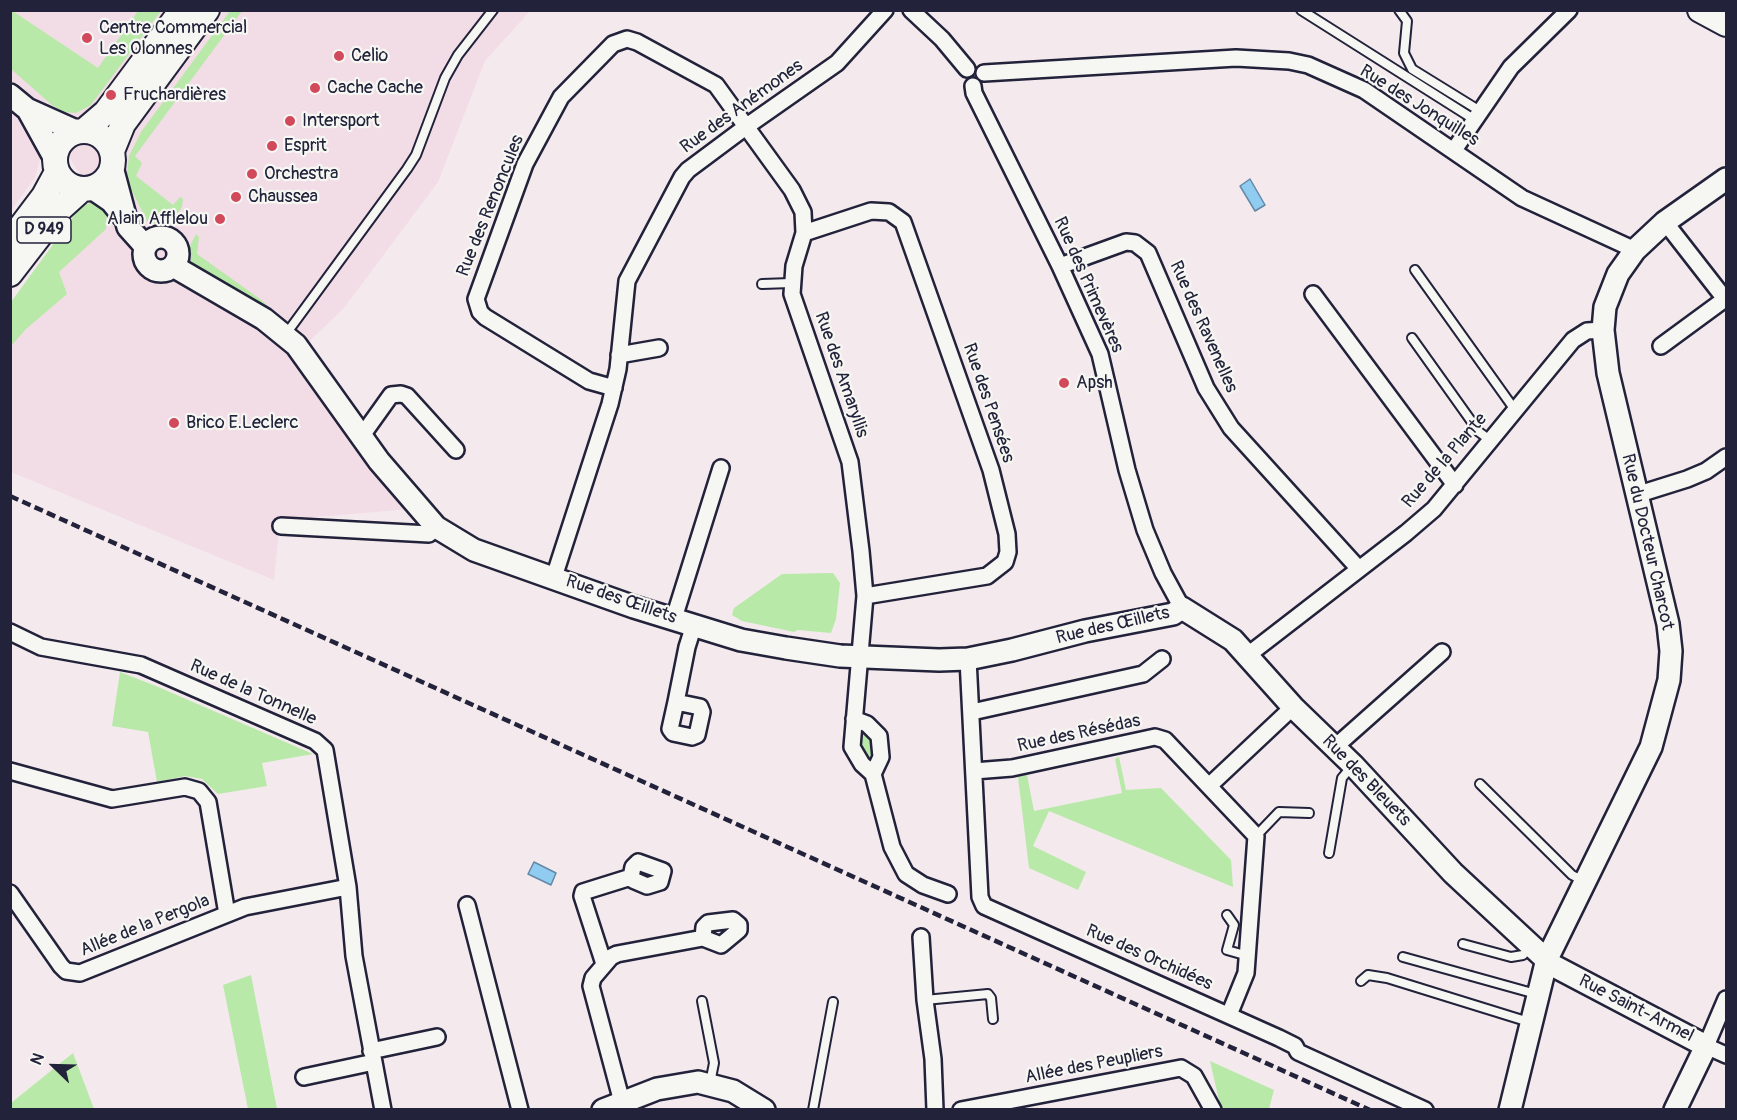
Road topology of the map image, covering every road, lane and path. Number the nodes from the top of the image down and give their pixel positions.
1 (182, 10) edge
2 (207, 10) edge
3 (493, 10) edge
4 (885, 10) edge
5 (911, 10) edge
6 (1301, 10) edge
7 (1399, 10) edge
8 (1569, 10) edge
9 (1701, 10) edge
10 (1726, 24) edge
11 (967, 69) junction
12 (984, 73) junction
13 (974, 86) junction
14 (10, 95) edge
15 (27, 109) junction
16 (1478, 115) junction
17 (747, 126) junction
18 (80, 131) junction
19 (1454, 150) junction
20 (112, 159) junction
21 (56, 165) junction
22 (1726, 179) edge
23 (87, 189) junction
24 (123, 216) junction
25 (1665, 222) junction
26 (804, 233) junction
27 (10, 241) edge
28 (1635, 250) junction
29 (1060, 266) junction
30 (1415, 270) dead end
31 (10, 274) edge
32 (791, 283) junction
33 (762, 284) dead end
34 (1313, 294) dead end
35 (1603, 330) junction
36 (285, 335) junction
37 (1412, 338) dead end
38 (1660, 346) dead end
39 (659, 348) dead end
40 (619, 355) junction
41 (614, 388) junction
42 (1515, 410) junction
43 (362, 437) junction
44 (1490, 440) junction
45 (456, 450) dead end
46 (1726, 457) edge
47 (721, 468) dead end
48 (1455, 485) junction
49 (1636, 495) junction
50 (281, 526) dead end
51 (436, 527) junction
52 (1359, 568) junction
53 (554, 577) junction
54 (865, 596) junction
55 (1182, 608) junction
56 (684, 621) junction
57 (10, 632) edge
58 (1442, 652) dead end
59 (1248, 655) junction
60 (858, 656) junction
61 (968, 658) junction
62 (1162, 659) dead end
63 (676, 702) dead end
64 (1293, 707) junction
65 (972, 712) junction
66 (854, 719) junction
67 (1335, 747) junction
68 (1353, 765) junction
69 (10, 771) edge
70 (974, 771) junction
71 (873, 774) junction
72 (1480, 784) dead end
73 (1210, 785) junction
74 (1309, 813) dead end
75 (1256, 836) junction
76 (1329, 854) dead end
77 (631, 877) dead end
78 (1585, 882) junction
79 (348, 887) junction
80 (10, 893) edge
81 (948, 894) dead end
82 (467, 905) dead end
83 (227, 914) junction
84 (1227, 915) dead end
85 (703, 938) dead end
86 (921, 938) dead end
87 (1463, 944) dead end
88 (1539, 953) junction
89 (1248, 956) junction
90 (1402, 957) dead end
91 (604, 964) junction
92 (1361, 981) dead end
93 (1537, 995) junction
94 (1726, 999) edge
95 (702, 1000) dead end
96 (925, 1000) junction
97 (833, 1002) dead end
98 (1229, 1015) junction
99 (993, 1019) dead end
100 (1531, 1022) junction
101 (436, 1037) dead end
102 (1706, 1046) junction
103 (1726, 1055) edge
104 (373, 1056) junction
105 (303, 1077) dead end
106 (710, 1083) junction
107 (613, 1106) edge
108 (383, 1110) edge
109 (520, 1110) edge
110 (764, 1110) edge
111 (813, 1110) edge
112 (934, 1110) edge
113 (961, 1110) edge
114 (1214, 1110) edge
115 (1425, 1110) edge
116 (1510, 1110) edge
117 (1676, 1110) edge

1 - 18 main road
2 - 20 main road
3 - 36 lane
4 - 17 street, Rue des Anémones
5 - 11 street
6 - 16 lane
7 - 16 lane
8 - 16 street
9 - 10 main road
11 - 12 street
11 - 13 street
12 - 13 street
12 - 19 street, Rue des Jonquilles
13 - 29 street, Rue des Primevères
14 - 15 street
15 - 18 street
15 - 21 street
16 - 19 street
17 - 26 street, Rue des Amaryllis
17 - 40 street, Rue des Anémones
17 - 41 street, Rue des Renoncules
18 - 20 main road
18 - 21 main road
19 - 28 street, Rue des Jonquilles
20 - 23 main road
20 - 24 street
21 - 23 main road
21 - 27 main road, D 949
22 - 25 street, Rue du Docteur Charcot
23 - 24 street
23 - 31 main road, D 949
24 - 36 street, Rue des Œillets
25 - 28 street, Rue du Docteur Charcot
25 - 38 street
26 - 32 street, Rue des Amaryllis
26 - 54 street, Rue des Pensées
28 - 35 street, Rue du Docteur Charcot
29 - 52 street, Rue des Ravenelles
29 - 55 street, Rue des Primevères
30 - 42 lane
32 - 33 lane
32 - 54 street, Rue des Amaryllis
34 - 48 street
35 - 42 street, Rue de la Plante
35 - 49 street, Rue du Docteur Charcot
36 - 43 street, Rue des Œillets
37 - 44 lane
39 - 40 street
40 - 41 street, Rue des Anémones
41 - 53 street, Rue des Anémones
42 - 44 street, Rue de la Plante
43 - 45 street
43 - 51 street, Rue des Œillets
44 - 48 street, Rue de la Plante
46 - 49 street
47 - 56 street
48 - 52 street, Rue de la Plante
49 - 78 street, Rue du Docteur Charcot
50 - 51 street
51 - 53 street, Rue des Œillets
52 - 59 street, Rue de la Plante
53 - 56 street, Rue des Œillets
54 - 60 street, Rue des Amaryllis
55 - 59 street, Rue des Bleuets
55 - 61 street, Rue des Œillets
56 - 60 street, Rue des Œillets
56 - 63 street
57 - 79 street, Rue de la Tonnelle
58 - 67 street
59 - 64 street, Rue des Bleuets
60 - 61 street, Rue des Œillets
60 - 66 street, Rue des Amaryllis
61 - 65 street
62 - 65 street
64 - 67 street, Rue des Bleuets
64 - 73 street
65 - 70 street
66 - 71 street, Rue des Amaryllis
66 - 71 street
67 - 68 street, Rue des Bleuets
68 - 76 lane
68 - 88 street, Rue des Bleuets
69 - 83 street, Allée de la Pergola
70 - 73 street, Rue des Résédas
70 - 98 street, Rue des Orchidées
71 - 81 street
72 - 78 lane
73 - 75 street, Rue des Résédas
74 - 75 lane
75 - 89 street
77 - 91 street
78 - 88 street, Rue du Docteur Charcot
79 - 83 street, Allée de la Pergola
79 - 104 street, Rue de la Tonnelle
80 - 83 street, Allée de la Pergola
82 - 109 street
84 - 89 lane
85 - 91 street
86 - 96 street
87 - 88 lane
88 - 93 street, Rue du Docteur Charcot
88 - 102 street, Rue Saint-Armel
89 - 98 street
90 - 93 lane
91 - 107 street
92 - 100 lane
93 - 100 street, Rue du Docteur Charcot
94 - 102 street
95 - 106 lane
96 - 99 lane
96 - 112 street
97 - 111 lane
98 - 115 street, Rue des Orchidées
100 - 116 street, Rue du Docteur Charcot
101 - 104 street
102 - 103 street, Rue Saint-Armel
102 - 117 street
104 - 105 street
104 - 108 street, Rue de la Tonnelle
106 - 107 street
106 - 110 street
113 - 114 street, Allée des Peupliers

